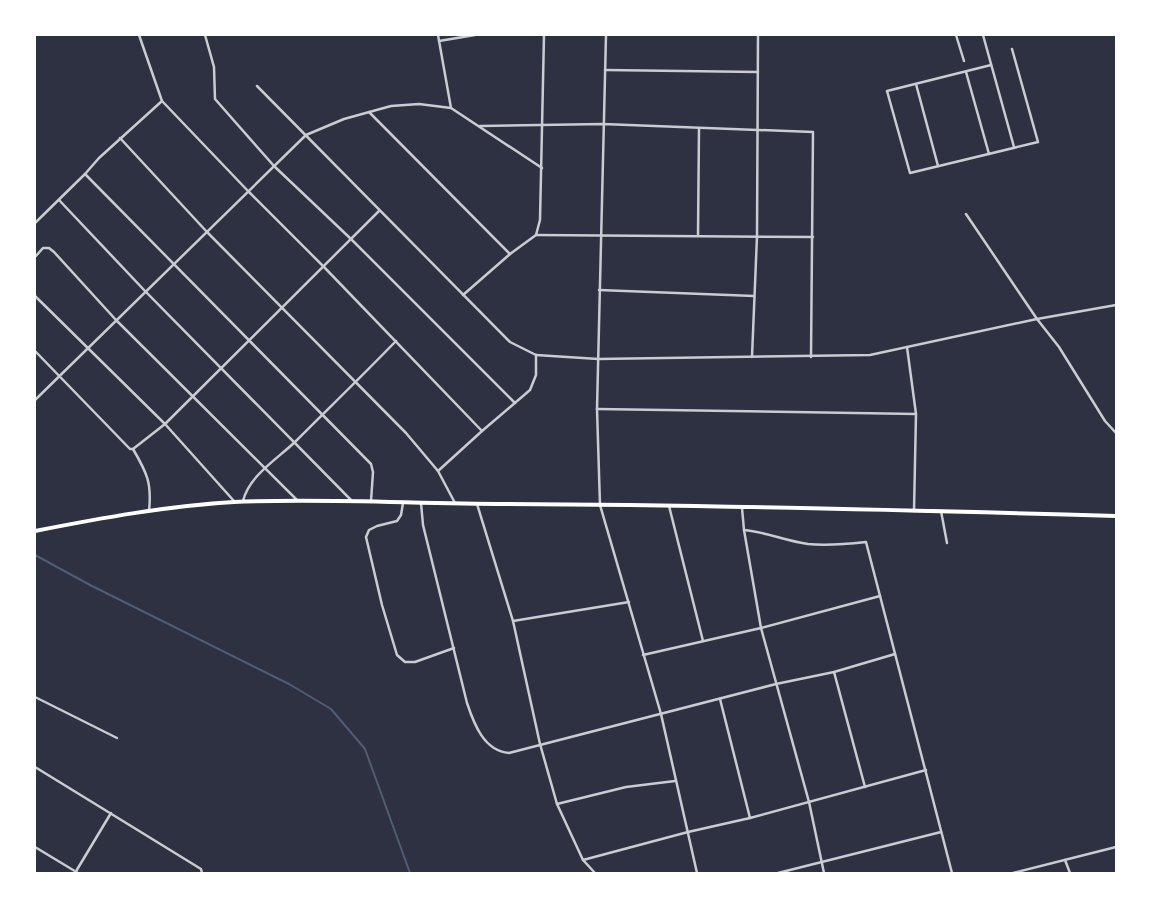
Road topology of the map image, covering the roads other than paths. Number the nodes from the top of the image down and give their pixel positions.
1 (138, 35) edge
2 (205, 35) edge
3 (438, 35) edge
4 (475, 35) edge
5 (544, 35) edge
6 (606, 35) edge
7 (758, 35) edge
8 (956, 35) edge
9 (983, 35) edge
10 (439, 41) junction
11 (1012, 49) dead end
12 (964, 61) dead end
13 (991, 65) junction
14 (605, 70) junction
15 (758, 72) junction
16 (966, 72) junction
17 (916, 84) junction
18 (257, 86) dead end
19 (162, 100) junction
20 (451, 108) junction
21 (369, 112) junction
22 (604, 124) junction
23 (478, 126) junction
24 (542, 126) junction
25 (699, 129) junction
26 (757, 130) junction
27 (306, 135) junction
28 (120, 138) junction
29 (1014, 147) junction
30 (989, 154) junction
31 (274, 166) junction
32 (938, 166) junction
33 (542, 168) junction
34 (85, 174) junction
35 (248, 191) junction
36 (59, 200) junction
37 (380, 210) junction
38 (966, 214) dead end
39 (35, 223) edge
40 (207, 232) junction
41 (536, 235) junction
42 (698, 235) junction
43 (601, 236) junction
44 (757, 236) junction
45 (813, 236) junction
46 (351, 239) junction
47 (510, 254) junction
48 (35, 257) edge
49 (173, 264) junction
50 (324, 267) junction
51 (599, 290) junction
52 (145, 291) junction
53 (463, 295) junction
54 (35, 296) edge
55 (754, 296) junction
56 (1116, 306) edge
57 (282, 307) junction
58 (1037, 319) junction
59 (116, 320) junction
60 (250, 340) junction
61 (396, 341) junction
62 (907, 347) junction
63 (87, 348) junction
64 (35, 351) edge
65 (536, 355) junction
66 (752, 357) junction
67 (811, 357) junction
68 (598, 359) junction
69 (221, 367) junction
70 (59, 375) junction
71 (356, 383) junction
72 (193, 396) junction
73 (35, 400) edge
74 (515, 403) junction
75 (597, 409) junction
76 (322, 414) junction
77 (916, 414) junction
78 (165, 424) junction
79 (482, 431) junction
80 (1116, 433) edge
81 (294, 442) junction
82 (133, 449) junction
83 (266, 468) junction
84 (438, 472) junction
85 (298, 501) junction
86 (235, 502) junction
87 (242, 502) junction
88 (353, 502) junction
89 (403, 502) junction
90 (421, 502) junction
91 (370, 503) junction
92 (456, 503) junction
93 (477, 504) junction
94 (600, 505) junction
95 (669, 506) junction
96 (742, 508) junction
97 (149, 511) junction
98 (914, 511) junction
99 (941, 511) junction
100 (1116, 516) edge
101 (744, 530) junction
102 (35, 531) edge
103 (947, 543) dead end
104 (880, 596) junction
105 (629, 602) junction
106 (513, 621) junction
107 (761, 628) junction
108 (703, 641) junction
109 (454, 648) junction
110 (894, 654) junction
111 (643, 655) junction
112 (834, 672) junction
113 (776, 684) junction
114 (35, 697) edge
115 (720, 700) junction
116 (661, 714) junction
117 (117, 738) dead end
118 (540, 744) junction
119 (35, 767) edge
120 (926, 770) junction
121 (676, 781) junction
122 (865, 787) junction
123 (809, 802) junction
124 (557, 804) junction
125 (111, 813) junction
126 (750, 818) junction
127 (688, 832) junction
128 (942, 832) junction
129 (35, 847) edge
130 (1116, 847) edge
131 (583, 860) junction
132 (1065, 860) junction
133 (821, 862) junction
134 (76, 873) edge
135 (202, 873) edge
136 (595, 873) edge
137 (697, 873) edge
138 (778, 873) edge
139 (824, 873) edge
140 (952, 873) edge
141 (1013, 873) edge
142 (1070, 873) edge

1 - 19 street
2 - 31 street
3 - 10 street
4 - 10 street
5 - 24 street
6 - 14 street
7 - 15 street
8 - 12 street
9 - 13 street
10 - 20 street
11 - 29 street
13 - 16 street
13 - 29 street
14 - 15 street
14 - 22 street
15 - 26 street
16 - 17 street
16 - 30 street
17 - 32 street
17 - 32 street
18 - 27 street
19 - 28 street
19 - 35 street
20 - 21 street
20 - 23 street
21 - 27 street
21 - 47 street
22 - 24 street
22 - 25 street
22 - 43 street
23 - 24 street
23 - 33 street
24 - 33 street
25 - 26 street
25 - 42 street
26 - 44 street
26 - 45 street
27 - 31 street
27 - 37 street
28 - 34 street
28 - 40 street
29 - 30 street
30 - 32 street
31 - 35 street
31 - 46 street
33 - 41 street
34 - 36 street
34 - 49 street
35 - 40 street
35 - 50 street
36 - 39 street
36 - 52 street
37 - 46 street
37 - 53 street
38 - 58 street
40 - 49 street
40 - 57 street
41 - 43 street
41 - 47 street
42 - 43 street
42 - 44 street
43 - 51 street
44 - 45 street
44 - 55 street
45 - 67 street
46 - 50 street
46 - 74 street
47 - 53 street
48 - 59 street
49 - 52 street
49 - 60 street
50 - 57 street
50 - 61 street
51 - 55 street
51 - 68 street
52 - 59 street
52 - 69 street
53 - 65 street
54 - 63 street
55 - 66 street
56 - 58 street
57 - 60 street
57 - 71 street
58 - 62 street
58 - 80 street
59 - 63 street
59 - 72 street
60 - 69 street
60 - 76 street
61 - 71 street
61 - 79 street
62 - 67 street
62 - 77 street
63 - 70 street
63 - 78 street
64 - 70 street
65 - 68 street
65 - 74 street
66 - 67 street
66 - 68 street
68 - 75 street
69 - 72 street
69 - 81 street
70 - 73 street
70 - 82 street
71 - 76 street
71 - 84 street
72 - 78 street
72 - 83 street
74 - 79 street
75 - 77 street
75 - 94 street
76 - 81 street
76 - 91 street
77 - 98 street
78 - 82 street
78 - 86 street
79 - 84 street
81 - 83 street
81 - 88 street
82 - 97 street
83 - 85 street
83 - 87 street
84 - 92 street
85 - 87 main road
85 - 88 main road
86 - 87 main road
86 - 97 main road
88 - 91 main road
89 - 90 main road
89 - 91 main road
89 - 109 street
90 - 92 main road
90 - 109 street
92 - 93 main road
93 - 94 main road
93 - 106 street
94 - 95 main road
94 - 105 street
95 - 96 main road
95 - 108 street
96 - 98 main road
96 - 101 street
97 - 102 main road
98 - 99 main road
99 - 100 main road
99 - 103 street
101 - 104 street
101 - 107 street
104 - 107 street
104 - 110 street
105 - 106 street
105 - 111 street
106 - 118 street
107 - 108 street
107 - 113 street
108 - 111 street
109 - 118 street
110 - 112 street
110 - 120 street
111 - 116 street
112 - 113 street
112 - 122 street
113 - 115 street
113 - 123 street
114 - 117 street
115 - 116 street
115 - 126 street
116 - 118 street
116 - 121 street
118 - 124 street
119 - 125 street
120 - 122 street
120 - 128 street
121 - 124 street
121 - 127 street
122 - 123 street
123 - 126 street
123 - 133 street
124 - 131 street
125 - 134 street
125 - 135 street
126 - 127 street
127 - 131 street
127 - 137 street
128 - 133 street
128 - 140 street
129 - 134 street
130 - 132 street
131 - 136 street
132 - 141 street
132 - 142 street
133 - 138 street
133 - 139 street

